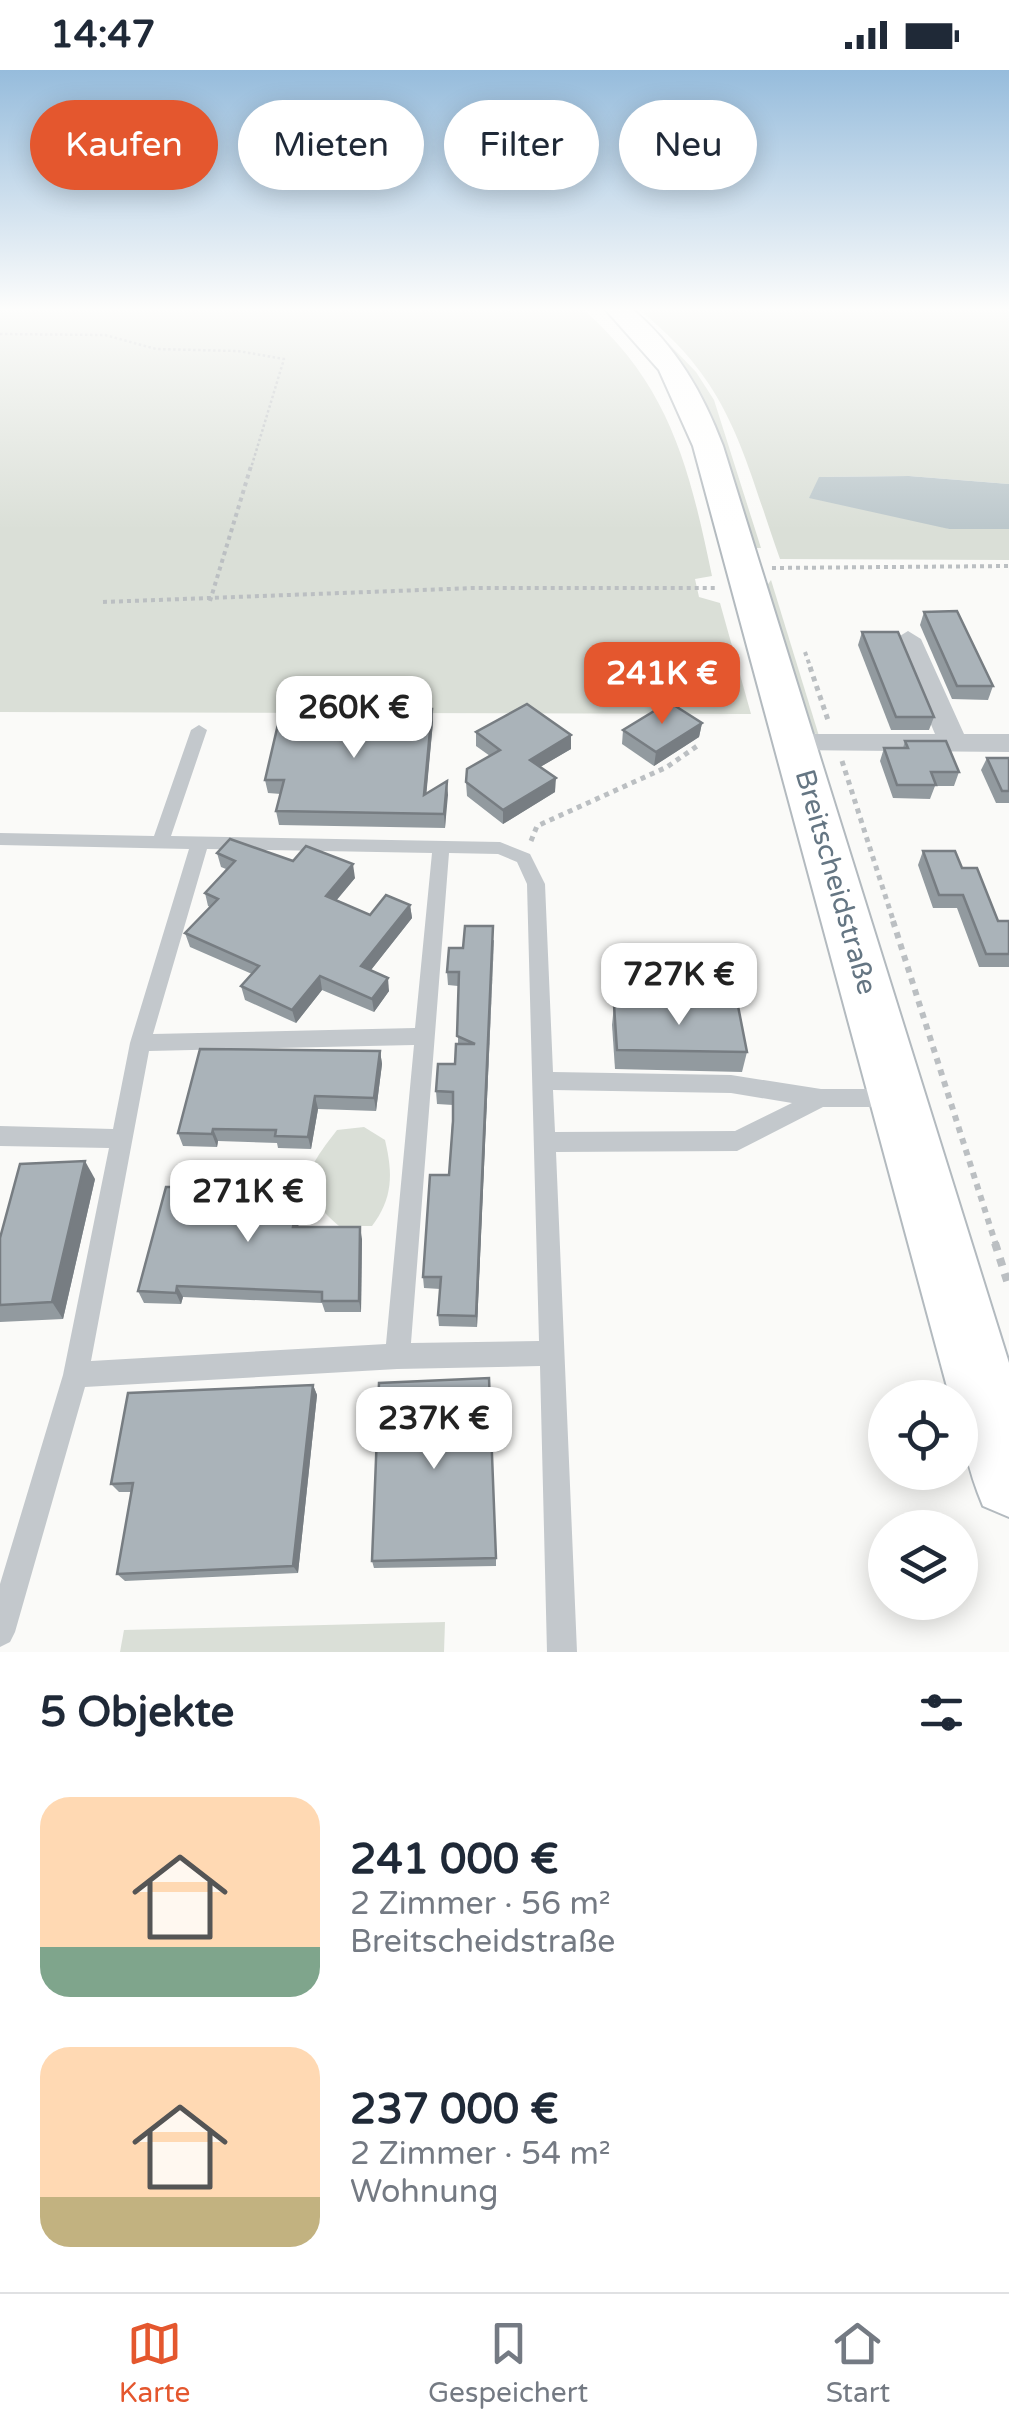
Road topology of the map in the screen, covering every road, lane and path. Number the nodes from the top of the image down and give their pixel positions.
1 (277, 383) edge
2 (680, 383) edge
3 (1009, 566) edge
4 (769, 578) junction
5 (210, 600) junction
6 (103, 602) dead end
7 (799, 633) dead end
8 (908, 639) dead end
9 (199, 730) dead end
10 (816, 743) junction
11 (954, 743) junction
12 (1009, 743) edge
13 (700, 744) dead end
14 (0, 839) edge
15 (161, 842) junction
16 (200, 842) junction
17 (441, 846) junction
18 (524, 858) junction
19 (426, 1036) junction
20 (140, 1042) junction
21 (542, 1082) junction
22 (820, 1098) junction
23 (899, 1098) junction
24 (0, 1136) edge
25 (119, 1139) junction
26 (544, 1142) junction
27 (1009, 1288) edge
28 (550, 1354) junction
29 (398, 1356) junction
30 (76, 1375) junction
31 (1009, 1480) edge
32 (0, 1632) edge
33 (562, 1652) edge

1 - 5 path
2 - 4 street, Breitscheidstraße
3 - 4 path
4 - 5 path
4 - 10 street, Breitscheidstraße
5 - 6 path
7 - 10 path, Breitscheidstraße
8 - 11 street
9 - 15 lane
10 - 11 street
10 - 23 street, Breitscheidstraße
10 - 27 path, Breitscheidstraße
11 - 12 street
13 - 18 path
14 - 15 lane
15 - 16 lane
16 - 17 lane
16 - 20 lane
17 - 18 lane
17 - 19 lane
18 - 21 lane
19 - 20 lane
19 - 29 lane
20 - 25 lane
21 - 22 lane
21 - 26 lane
22 - 23 lane
22 - 26 lane
23 - 31 street, Breitscheidstraße
24 - 25 lane
25 - 30 lane
26 - 28 lane
28 - 29 lane
28 - 33 lane
29 - 30 lane
30 - 32 lane

